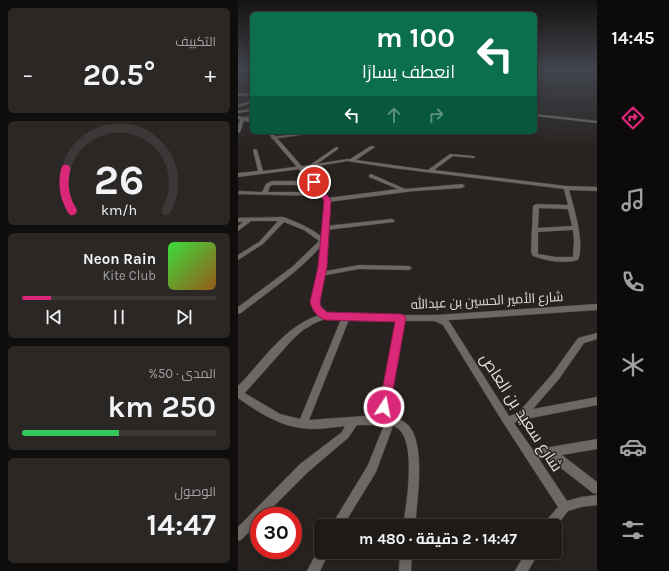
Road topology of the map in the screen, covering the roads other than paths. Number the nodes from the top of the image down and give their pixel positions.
1 (250, 103) edge
2 (238, 106) edge
3 (250, 110) edge
4 (238, 112) edge
5 (537, 115) edge
6 (250, 117) edge
7 (240, 118) edge
8 (250, 121) edge
9 (597, 122) edge
10 (238, 131) edge
11 (286, 134) edge
12 (271, 135) edge
13 (373, 147) dead end
14 (336, 148) dead end
15 (255, 150) dead end
16 (473, 157) dead end
17 (352, 160) junction
18 (310, 166) junction
19 (300, 168) junction
20 (430, 171) junction
21 (260, 172) junction
22 (238, 175) edge
23 (371, 176) dead end
24 (302, 183) dead end
25 (462, 186) dead end
26 (566, 188) junction
27 (597, 189) edge
28 (404, 190) junction
29 (239, 193) dead end
30 (264, 194) junction
31 (323, 194) junction
32 (328, 200) junction
33 (571, 207) junction
34 (283, 219) junction
35 (238, 220) edge
36 (249, 220) junction
37 (392, 221) dead end
38 (326, 228) junction
39 (575, 228) junction
40 (238, 229) edge
41 (536, 230) junction
42 (324, 241) junction
43 (238, 254) edge
44 (246, 254) junction
45 (238, 258) edge
46 (409, 268) dead end
47 (321, 274) junction
48 (597, 308) edge
49 (238, 311) edge
50 (325, 316) junction
51 (346, 317) junction
52 (401, 318) junction
53 (436, 318) junction
54 (597, 336) edge
55 (238, 393) edge
56 (597, 401) edge
57 (521, 416) junction
58 (354, 421) junction
59 (386, 421) junction
60 (507, 421) junction
61 (302, 424) junction
62 (597, 444) edge
63 (549, 452) junction
64 (530, 456) junction
65 (597, 489) edge
66 (597, 500) edge
67 (565, 507) junction
68 (340, 519) edge
69 (410, 519) edge
70 (555, 519) edge
71 (238, 535) edge
72 (319, 559) edge
73 (406, 559) edge
74 (529, 559) edge
75 (313, 571) edge
76 (405, 571) edge
77 (521, 571) edge

1 - 2 street
3 - 4 street
5 - 9 street
6 - 7 street
7 - 8 street
7 - 10 street
11 - 12 street
12 - 19 street
13 - 17 street
14 - 18 street
15 - 21 street
16 - 20 street
17 - 18 street
17 - 20 street
18 - 19 street
19 - 21 street
19 - 31 street
20 - 26 street
21 - 22 street
23 - 28 street
24 - 30 street
25 - 28 street
26 - 27 street
26 - 33 street
28 - 32 street
29 - 30 street
30 - 31 street
31 - 32 street
32 - 38 street
33 - 39 street
33 - 41 street
34 - 36 street
34 - 42 street
34 - 44 street
35 - 36 street
36 - 40 street
37 - 38 street
38 - 42 street
39 - 41 street
39 - 41 street
42 - 47 street
42 - 49 street
43 - 44 street
44 - 45 street
46 - 47 street
47 - 50 street
48 - 53 street, شارع الأمير الحسين بن عبدالله
50 - 51 street, شارع الأمير الحسين بن عبدالله
50 - 55 street
51 - 52 street, شارع الأمير الحسين بن عبدالله
51 - 61 street
52 - 53 street, شارع الأمير الحسين بن عبدالله
52 - 59 street
53 - 60 street, شارع سعيد بن العاص
54 - 57 street
55 - 61 street
56 - 57 street
57 - 60 street
58 - 59 street
58 - 61 street
58 - 71 street
59 - 68 street
59 - 69 street
60 - 64 street, شارع سعيد بن العاص
62 - 63 street
63 - 64 street
63 - 65 street
64 - 67 street, شارع سعيد بن العاص
66 - 67 street
67 - 70 street
72 - 75 street
73 - 76 street
74 - 77 street

